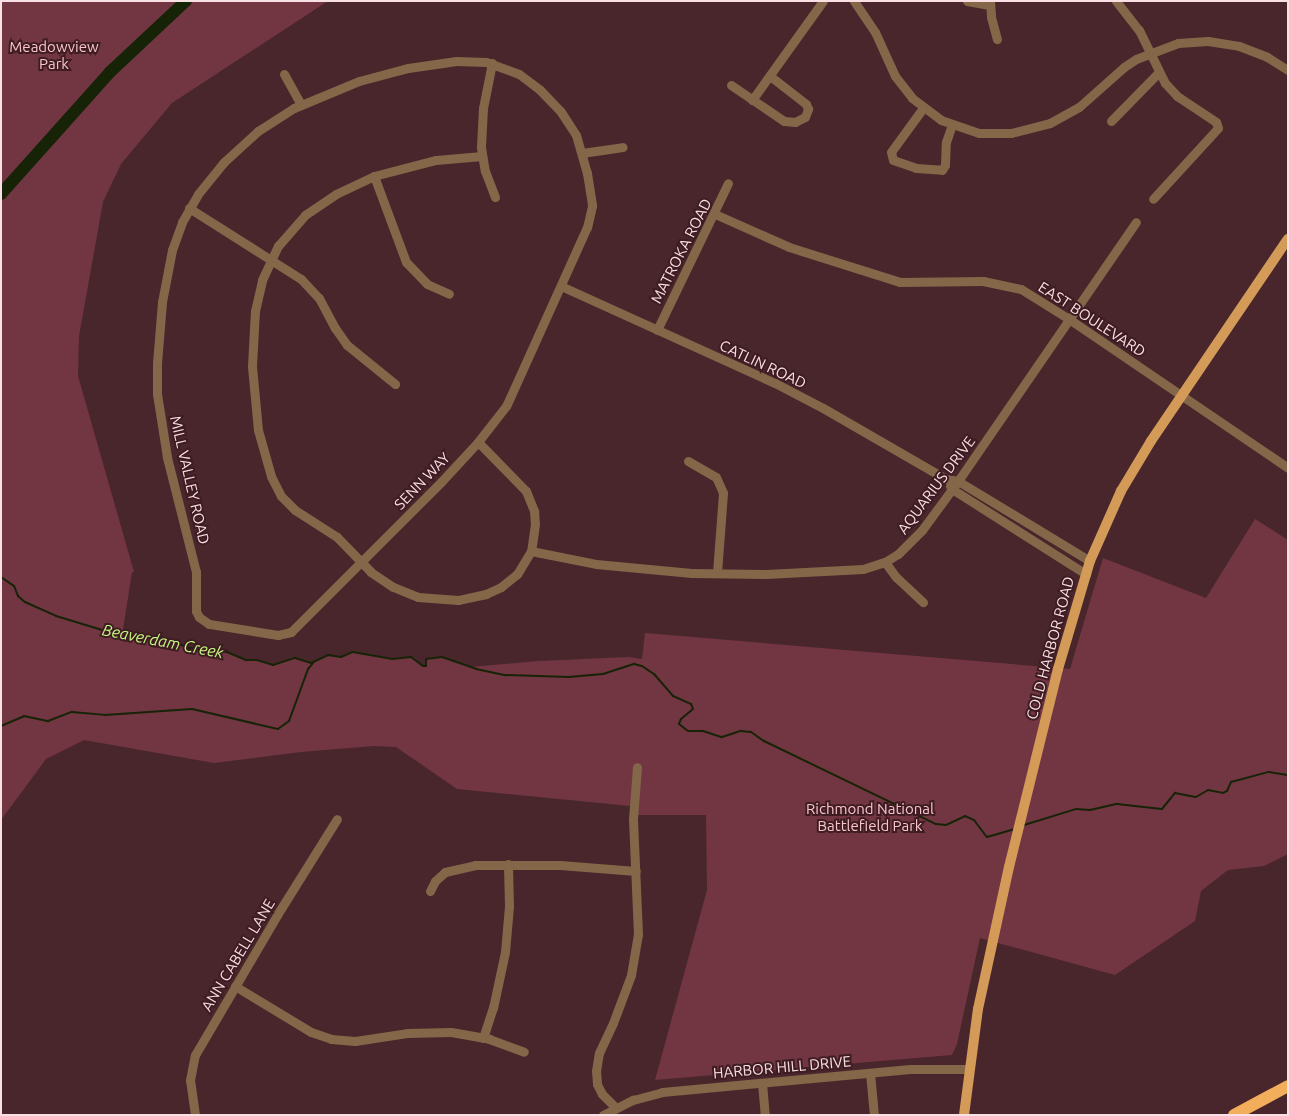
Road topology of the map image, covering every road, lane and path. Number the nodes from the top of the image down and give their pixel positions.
1 (823, 1) edge
2 (854, 1) edge
3 (967, 1) edge
4 (1116, 1) edge
5 (990, 3) edge
6 (996, 39) dead end
7 (1151, 52) junction
8 (492, 63) junction
9 (1288, 70) edge
10 (1158, 72) junction
11 (284, 74) dead end
12 (770, 76) junction
13 (730, 85) dead end
14 (752, 100) junction
15 (301, 105) junction
16 (923, 108) junction
17 (1110, 121) dead end
18 (952, 125) junction
19 (622, 147) dead end
20 (582, 153) junction
21 (482, 156) junction
22 (374, 176) junction
23 (728, 183) dead end
24 (495, 197) dead end
25 (1154, 199) dead end
26 (189, 208) junction
27 (715, 214) junction
28 (1136, 222) dead end
29 (1288, 238) edge
30 (271, 259) junction
31 (561, 286) junction
32 (449, 294) dead end
33 (1069, 319) junction
34 (656, 330) junction
35 (395, 384) dead end
36 (1180, 394) junction
37 (478, 442) junction
38 (688, 461) dead end
39 (1288, 468) edge
40 (946, 479) junction
41 (958, 481) junction
42 (952, 490) junction
43 (531, 551) junction
44 (1090, 561) junction
45 (362, 562) junction
46 (885, 562) junction
47 (717, 573) junction
48 (1086, 574) junction
49 (923, 602) dead end
50 (247, 630) joint
51 (636, 767) dead end
52 (337, 819) dead end
53 (508, 864) junction
54 (636, 871) junction
55 (430, 891) dead end
56 (235, 986) junction
57 (483, 1038) junction
58 (524, 1052) dead end
59 (968, 1069) junction
60 (870, 1073) junction
61 (762, 1083) junction
62 (1288, 1086) edge
63 (616, 1108) junction
64 (195, 1115) edge
65 (603, 1115) edge
66 (765, 1115) edge
67 (874, 1115) edge
68 (964, 1115) edge
69 (1234, 1115) edge

1 - 12 street
2 - 16 street
3 - 5 street
4 - 7 street
5 - 6 street
7 - 9 street
7 - 10 street
7 - 18 street
8 - 15 street, MILL VALLEY ROAD
8 - 20 street, MILL VALLEY ROAD
8 - 21 street
10 - 17 street
10 - 25 street
11 - 15 street
12 - 14 street
12 - 14 street
13 - 14 street
15 - 26 street, MILL VALLEY ROAD
16 - 18 street
16 - 18 street
19 - 20 street
20 - 31 street, MILL VALLEY ROAD
21 - 22 street
21 - 24 street
22 - 30 street
22 - 32 street
23 - 27 street, MATROKA ROAD
26 - 30 street
26 - 50 street, MILL VALLEY ROAD
27 - 33 street, EAST BOULEVARD
27 - 34 street, MATROKA ROAD
28 - 33 street, AQUARIUS DRIVE
29 - 36 main road, COLD HARBOR ROAD
30 - 35 street
30 - 45 street
31 - 34 street, CATLIN ROAD
31 - 37 street, SENN WAY
33 - 36 street, EAST BOULEVARD
33 - 41 street, AQUARIUS DRIVE
34 - 40 street, CATLIN ROAD
36 - 39 street, EAST BOULEVARD
36 - 44 main road, COLD HARBOR ROAD
37 - 43 street
37 - 45 street, SENN WAY
38 - 47 street
40 - 41 street, CATLIN ROAD
40 - 42 street, CATLIN ROAD
41 - 42 street, AQUARIUS DRIVE
41 - 44 street, CATLIN ROAD
42 - 46 street, AQUARIUS DRIVE
42 - 48 street, CATLIN ROAD
43 - 45 street
43 - 47 street, AQUARIUS DRIVE
44 - 48 main road, COLD HARBOR ROAD
45 - 50 street, SENN WAY
46 - 47 street, AQUARIUS DRIVE
46 - 49 street
48 - 59 main road, COLD HARBOR ROAD
51 - 54 street
52 - 56 street, ANN CABELL LANE
53 - 54 street
53 - 55 street
53 - 57 street
54 - 63 street
56 - 57 street
56 - 64 street, ANN CABELL LANE
57 - 58 street
59 - 60 street, HARBOR HILL DRIVE
59 - 68 main road, COLD HARBOR ROAD
60 - 61 street, HARBOR HILL DRIVE
60 - 67 street
61 - 63 street, HARBOR HILL DRIVE
61 - 66 street
62 - 69 highway
63 - 65 street, HARBOR HILL DRIVE

